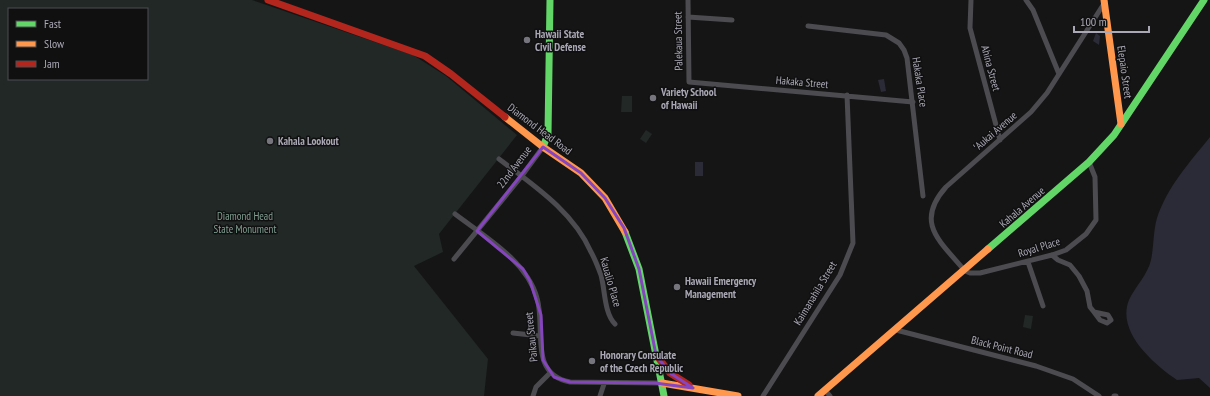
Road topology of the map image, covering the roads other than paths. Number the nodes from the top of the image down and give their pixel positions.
1 (268, 0) edge
2 (550, 0) edge
3 (688, 0) edge
4 (972, 0) edge
5 (1026, 0) edge
6 (1204, 0) edge
7 (1105, 1) edge
8 (688, 17) junction
9 (732, 20) dead end
10 (808, 26) dead end
11 (1059, 74) junction
12 (689, 82) joint
13 (847, 96) junction
14 (913, 102) junction
15 (1121, 124) junction
16 (1000, 140) junction
17 (543, 147) junction
18 (499, 160) dead end
19 (1089, 162) junction
20 (521, 177) junction
21 (923, 196) dead end
22 (455, 214) dead end
23 (477, 231) junction
24 (1052, 255) junction
25 (454, 259) dead end
26 (1028, 262) junction
27 (965, 271) junction
28 (1042, 306) dead end
29 (1094, 312) dead end
30 (615, 324) dead end
31 (896, 330) junction
32 (513, 333) dead end
33 (540, 336) junction
34 (656, 355) junction
35 (550, 373) junction
36 (662, 383) junction
37 (604, 384) junction
38 (693, 388) junction
39 (828, 393) edge
40 (533, 396) edge
41 (600, 396) edge
42 (664, 396) edge
43 (738, 396) edge
44 (763, 396) edge
45 (818, 396) edge
46 (1099, 396) edge

1 - 17 street, Diamond Head Road
2 - 17 street, 22nd Avenue
3 - 8 street, Palekaua Street
4 - 16 street, Ahina Street
5 - 11 street
6 - 15 street, Kahala Avenue
7 - 11 street, ʻAukai Avenue
7 - 15 street, Elepaio Street
8 - 9 street
8 - 12 street, Palekaua Street
10 - 14 street, Hakaka Place
11 - 16 street, ʻAukai Avenue
12 - 13 street, Hakaka Street
13 - 14 street, Hakaka Street
13 - 44 street, Kaimanahila Street
14 - 21 street, Hakaka Place
15 - 19 street, Kahala Avenue
16 - 27 street, ʻAukai Avenue
17 - 20 street, 22nd Avenue
17 - 34 street, Diamond Head Road
18 - 20 street, Kaualio Place
19 - 24 street, Royal Place
19 - 27 street, Kahala Avenue
20 - 23 street, 22nd Avenue
20 - 30 street, Kaualio Place
22 - 23 street, Paikau Street
23 - 25 street, 22nd Avenue
23 - 33 street, Paikau Street
24 - 26 street, Royal Place
24 - 29 street
26 - 27 street, Royal Place
26 - 28 street
27 - 31 street, Kahala Avenue
31 - 39 street, Kahala Avenue
31 - 46 street, Black Point Road
32 - 33 street
33 - 35 street, Paikau Street
34 - 36 street, Diamond Head Road
34 - 38 street
35 - 37 street, Paikau Street
35 - 40 street
36 - 37 street, Paikau Street
36 - 38 street, Paikau Street
36 - 42 street, Diamond Head Road
37 - 41 street
38 - 43 street, Paikau Street
39 - 45 street, Kahala Avenue

